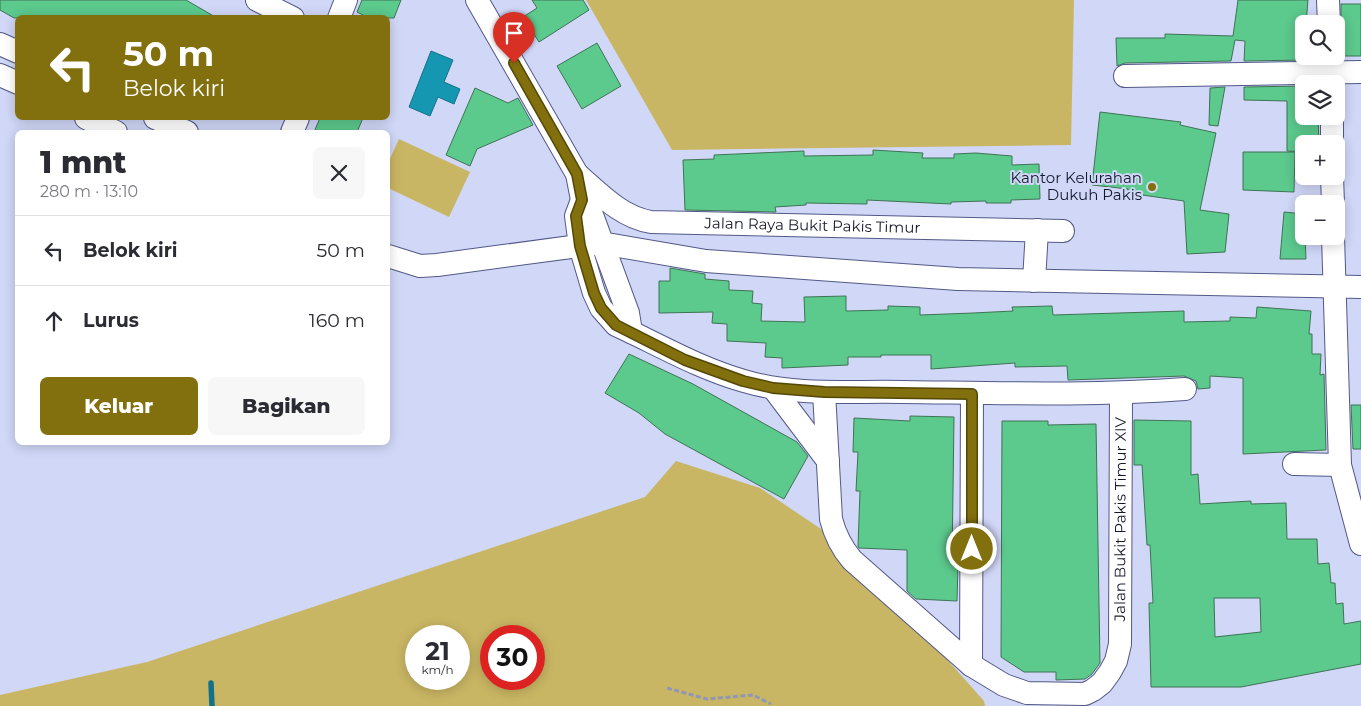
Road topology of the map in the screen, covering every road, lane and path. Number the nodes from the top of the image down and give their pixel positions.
1 (257, 0) edge
2 (346, 0) edge
3 (477, 0) edge
4 (1328, 0) edge
5 (287, 15) edge
6 (340, 15) edge
7 (1329, 15) edge
8 (0, 44) edge
9 (15, 51) edge
10 (1331, 71) edge
11 (1361, 72) edge
12 (0, 75) edge
13 (1125, 76) dead end
14 (15, 82) edge
15 (90, 120) edge
16 (160, 120) edge
17 (112, 130) edge
18 (182, 130) edge
19 (577, 174) junction
20 (1037, 230) junction
21 (1063, 231) dead end
22 (590, 245) junction
23 (1333, 245) edge
24 (390, 257) edge
25 (1034, 281) junction
26 (1334, 287) junction
27 (1361, 287) edge
28 (773, 388) junction
29 (1185, 389) dead end
30 (824, 392) junction
31 (972, 394) junction
32 (1122, 394) junction
33 (828, 461) junction
34 (1294, 464) dead end
35 (1340, 465) junction
36 (1361, 544) edge
37 (971, 665) junction
38 (667, 688) dead end
39 (770, 704) dead end

1 - 5 street
2 - 6 street
3 - 19 street, Jalan Raya Bukit Pakis Timur
4 - 7 street
8 - 9 street
10 - 11 street
10 - 13 street
12 - 14 street
15 - 17 street
16 - 18 street
19 - 20 street, Jalan Raya Bukit Pakis Timur
19 - 22 street, Jalan Raya Bukit Pakis Timur
20 - 21 street, Jalan Raya Bukit Pakis Timur
20 - 25 street
22 - 24 street
22 - 25 street
22 - 28 street, Jalan Raya Bukit Pakis Timur
23 - 26 street
25 - 26 street
26 - 27 street
26 - 35 street
28 - 30 street
28 - 33 street
29 - 32 street
30 - 31 street
30 - 33 street, Jalan Bukit Pakis Timur XIV
31 - 32 street
31 - 37 street
32 - 37 street, Jalan Bukit Pakis Timur XIV
33 - 37 street, Jalan Bukit Pakis Timur XIV
34 - 35 street
35 - 36 street
38 - 39 path

